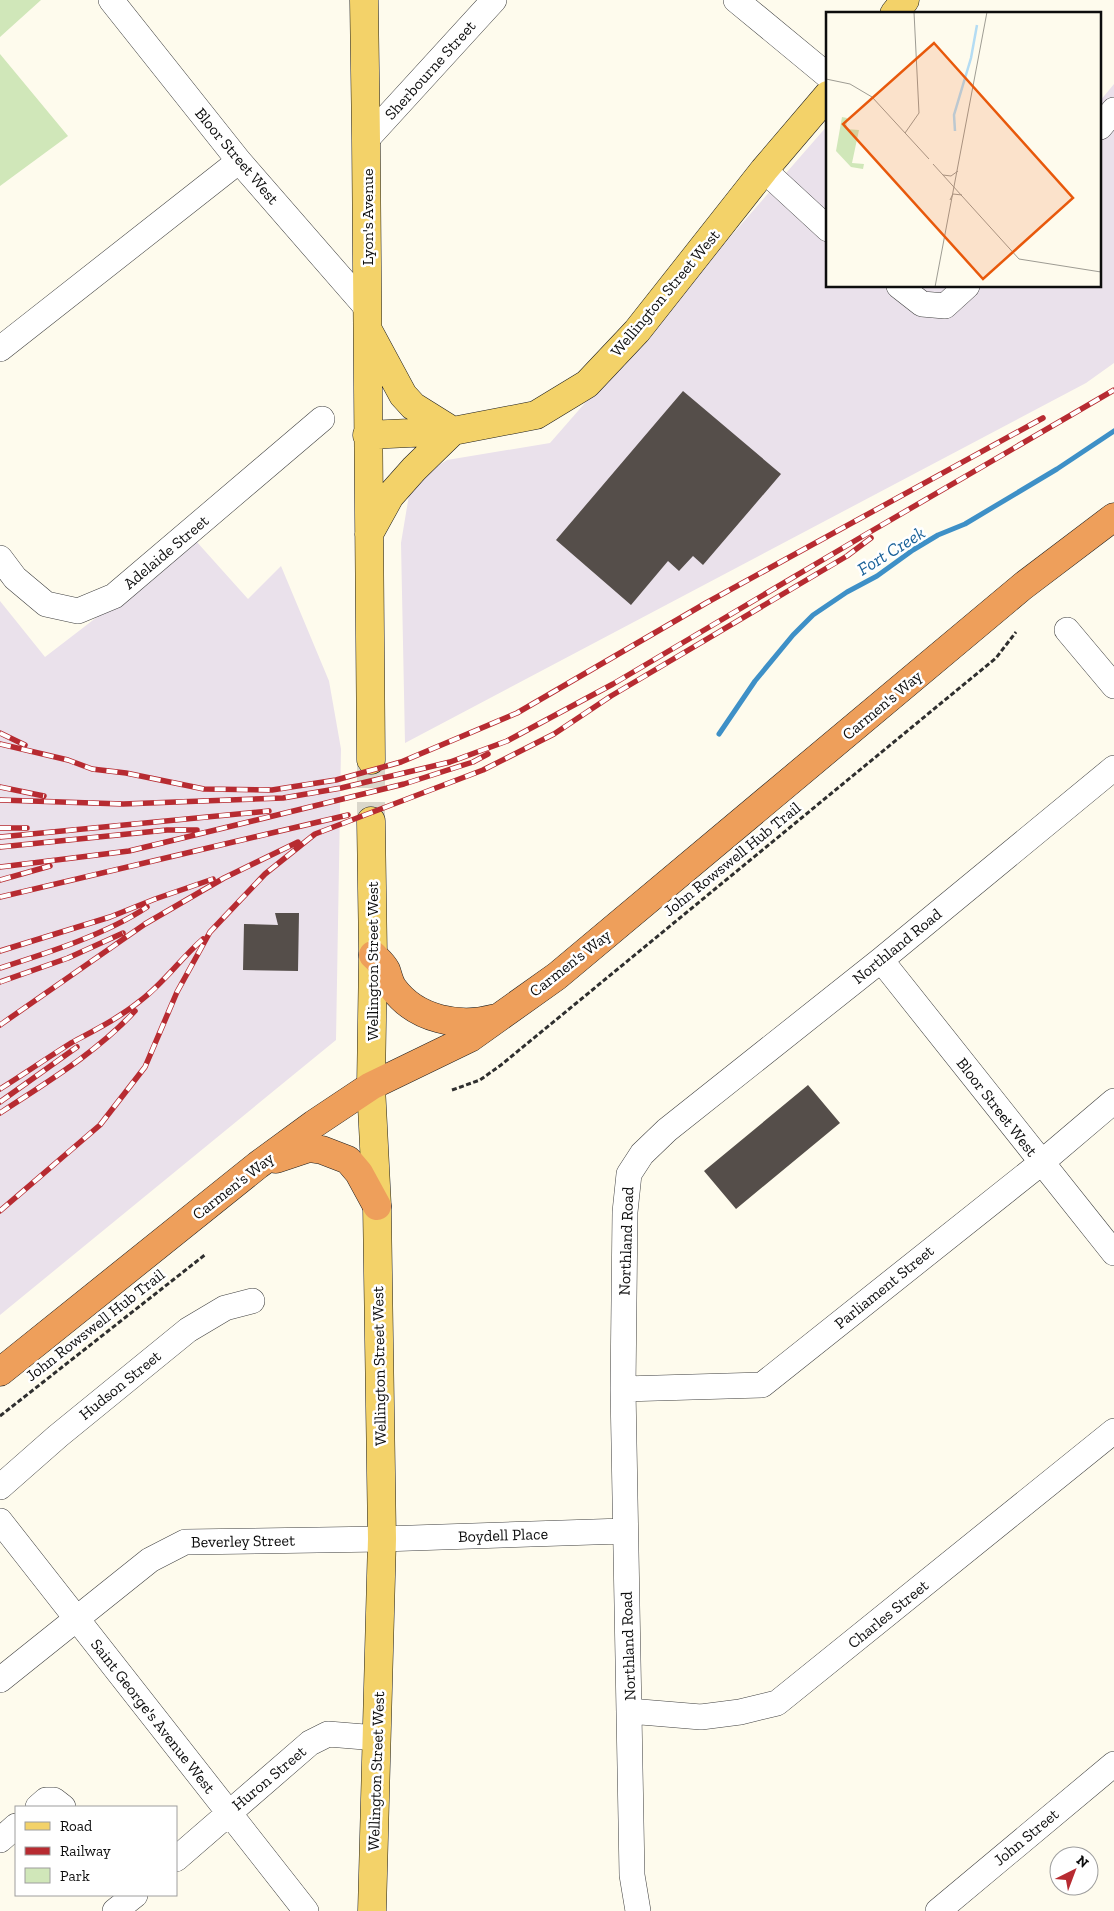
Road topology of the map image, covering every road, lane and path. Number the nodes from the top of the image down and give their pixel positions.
1 (111, 0) edge
2 (364, 0) edge
3 (494, 0) edge
4 (736, 0) edge
5 (905, 0) edge
6 (896, 12) edge
7 (826, 74) edge
8 (826, 97) edge
9 (1114, 110) edge
10 (1102, 125) edge
11 (366, 140) junction
12 (239, 161) junction
13 (764, 170) junction
14 (826, 227) edge
15 (902, 288) edge
16 (965, 288) edge
17 (367, 318) junction
18 (0, 349) edge
19 (322, 419) dead end
20 (454, 431) junction
21 (367, 435) junction
22 (1114, 517) edge
23 (368, 536) junction
24 (0, 558) edge
25 (1067, 630) dead end
26 (1016, 632) dead end
27 (1114, 686) edge
28 (371, 760) tunnel mouth
29 (1114, 768) edge
30 (372, 821) tunnel mouth
31 (373, 954) junction
32 (881, 960) junction
33 (500, 1016) junction
34 (372, 1086) junction
35 (452, 1090) dead end
36 (1114, 1101) edge
37 (1041, 1162) junction
38 (258, 1165) junction
39 (377, 1206) junction
40 (1114, 1253) edge
41 (206, 1254) dead end
42 (252, 1301) dead end
43 (0, 1372) edge
44 (623, 1389) junction
45 (0, 1416) edge
46 (1114, 1431) edge
47 (0, 1487) edge
48 (0, 1521) edge
49 (624, 1531) junction
50 (382, 1540) junction
51 (76, 1618) junction
52 (0, 1680) edge
53 (630, 1711) junction
54 (377, 1738) junction
55 (1114, 1765) edge
56 (39, 1806) edge
57 (62, 1806) edge
58 (228, 1813) junction
59 (15, 1827) edge
60 (0, 1840) edge
61 (178, 1857) edge
62 (306, 1911) edge
63 (372, 1911) edge
64 (638, 1911) edge
65 (938, 1911) edge

1 - 12 street, Bloor Street West
2 - 11 main road, Lyon's Avenue
3 - 11 street, Sherbourne Street
4 - 7 street
5 - 6 main road
8 - 13 main road, Wellington Street West
9 - 10 street
11 - 17 main road, Lyon's Avenue
12 - 17 street, Bloor Street West
12 - 18 street
13 - 14 street
13 - 20 main road, Wellington Street West
15 - 16 street
17 - 20 main road
17 - 21 main road, Lyon's Avenue
19 - 24 street, Adelaide Street
20 - 21 main road, Wellington Street West
20 - 23 main road
21 - 23 main road
22 - 33 highway, Carmen's Way
23 - 28 main road
25 - 27 street
26 - 35 path, John Rowswell Hub Trail
29 - 32 street, Northland Road
30 - 31 main road, Wellington Street West
31 - 33 highway
31 - 34 main road, Wellington Street West
32 - 37 street, Bloor Street West
32 - 44 street, Northland Road
33 - 34 highway, Carmen's Way
34 - 38 highway, Carmen's Way
34 - 39 main road, Wellington Street West
36 - 37 street, Parliament Street
37 - 40 street, Bloor Street West
37 - 44 street, Parliament Street
38 - 39 highway
38 - 43 highway, Carmen's Way
39 - 50 main road, Wellington Street West
41 - 45 path, John Rowswell Hub Trail
42 - 47 street, Hudson Street
44 - 49 street, Northland Road
46 - 53 street, Charles Street
48 - 51 street, Saint George's Avenue West
49 - 50 street, Boydell Place
49 - 53 street, Northland Road
50 - 51 street, Beverley Street
50 - 54 main road, Wellington Street West
51 - 52 street, Beverley Street
51 - 58 street, Saint George's Avenue West
53 - 64 street, Northland Road
54 - 58 street, Huron Street
54 - 63 main road, Wellington Street West
55 - 65 street, John Street
56 - 57 street
58 - 61 street, Huron Street
58 - 62 street, Saint George's Avenue West
59 - 60 street

